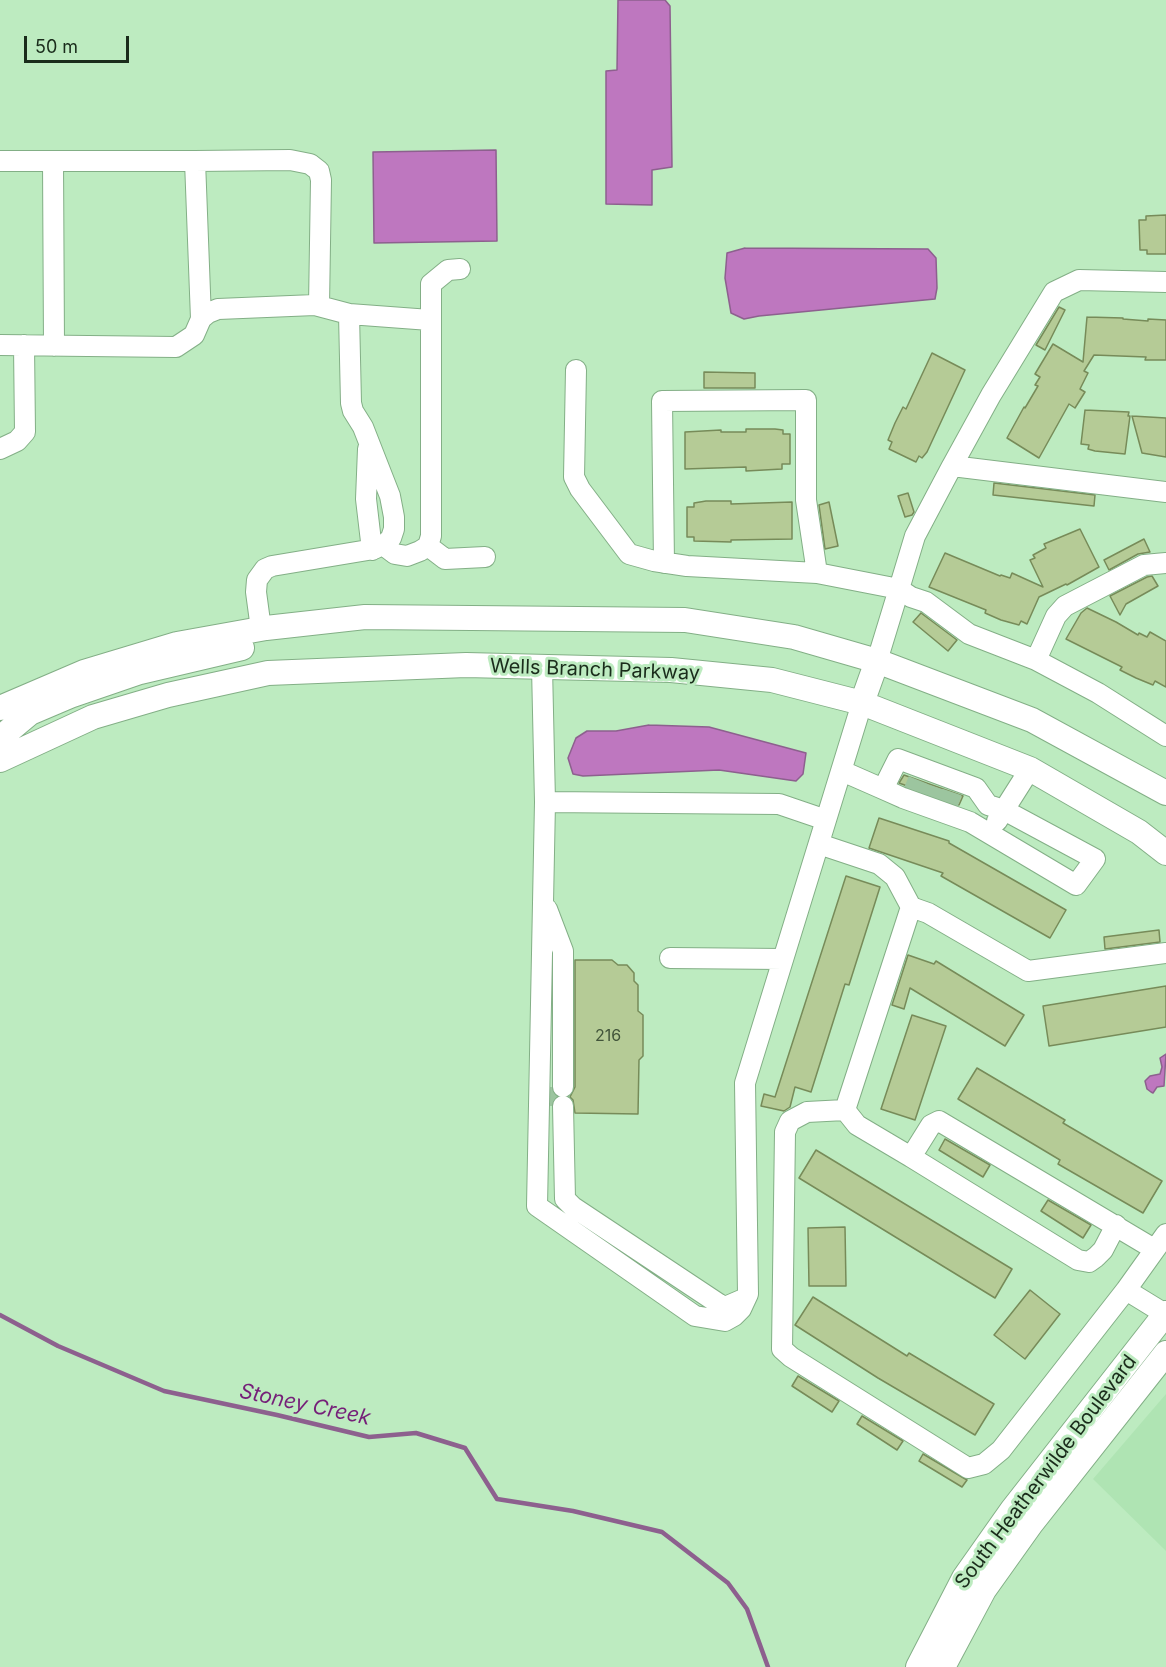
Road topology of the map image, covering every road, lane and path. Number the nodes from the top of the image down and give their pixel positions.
1 (0, 161) edge
2 (53, 161) junction
3 (195, 161) junction
4 (460, 268) dead end
5 (1166, 282) edge
6 (319, 306) junction
7 (349, 314) junction
8 (201, 319) junction
9 (430, 320) junction
10 (0, 345) edge
11 (24, 345) junction
12 (54, 346) junction
13 (576, 370) dead end
14 (0, 449) edge
15 (952, 466) junction
16 (1166, 492) edge
17 (428, 546) junction
18 (377, 547) junction
19 (485, 557) dead end
20 (664, 563) junction
21 (1166, 563) edge
22 (817, 573) junction
23 (899, 589) junction
24 (261, 629) junction
25 (1036, 660) junction
26 (877, 661) junction
27 (542, 667) junction
28 (862, 703) junction
29 (0, 708) edge
30 (1166, 736) edge
31 (0, 738) edge
32 (0, 760) edge
33 (1030, 770) junction
34 (842, 771) junction
35 (883, 789) junction
36 (933, 792) junction
37 (1166, 793) edge
38 (545, 802) junction
39 (1004, 810) junction
40 (826, 820) junction
41 (1139, 832) junction
42 (989, 833) junction
43 (819, 844) junction
44 (1166, 848) edge
45 (1166, 853) edge
46 (544, 901) junction
47 (911, 907) junction
48 (1166, 953) edge
49 (670, 958) dead end
50 (783, 959) junction
51 (845, 1110) junction
52 (911, 1157) junction
53 (1116, 1225) junction
54 (1160, 1241) edge
55 (1126, 1290) junction
56 (746, 1298) junction
57 (1166, 1314) edge
58 (1166, 1353) edge
59 (918, 1667) edge
60 (943, 1667) edge

1 - 2 lane
2 - 3 lane
2 - 12 lane
3 - 6 lane
3 - 8 lane
4 - 9 lane
5 - 15 lane
6 - 7 lane
6 - 8 lane
7 - 9 lane
7 - 18 lane
8 - 12 lane
9 - 17 lane
10 - 11 lane
11 - 12 lane
11 - 14 lane
13 - 20 lane
15 - 16 lane
15 - 23 lane
17 - 18 lane
17 - 19 lane
18 - 24 lane
20 - 22 lane
20 - 22 lane
21 - 25 lane
22 - 23 lane
23 - 25 lane
23 - 26 lane
24 - 26 main road
24 - 29 main road
24 - 31 main road
25 - 30 lane
26 - 28 main road
26 - 37 main road
27 - 28 main road, Wells Branch Parkway
27 - 32 main road, Wells Branch Parkway
27 - 38 lane
28 - 33 main road, Wells Branch Parkway
28 - 34 lane
33 - 39 lane
33 - 41 main road, Wells Branch Parkway
34 - 35 lane
34 - 40 lane
35 - 36 lane
35 - 36 lane
36 - 39 lane
36 - 42 lane
38 - 40 lane
38 - 46 lane
39 - 42 lane
39 - 42 lane
40 - 43 lane
41 - 44 main road
41 - 45 main road, Wells Branch Parkway
43 - 47 lane
43 - 50 lane
46 - 56 lane
46 - 56 lane
47 - 48 lane
47 - 51 lane
49 - 50 lane
50 - 56 lane
51 - 52 lane
51 - 55 lane
52 - 53 lane
52 - 53 lane
53 - 54 lane
54 - 55 lane
55 - 57 lane
57 - 59 main road, South Heatherwilde Boulevard
58 - 60 main road, South Heatherwilde Boulevard

